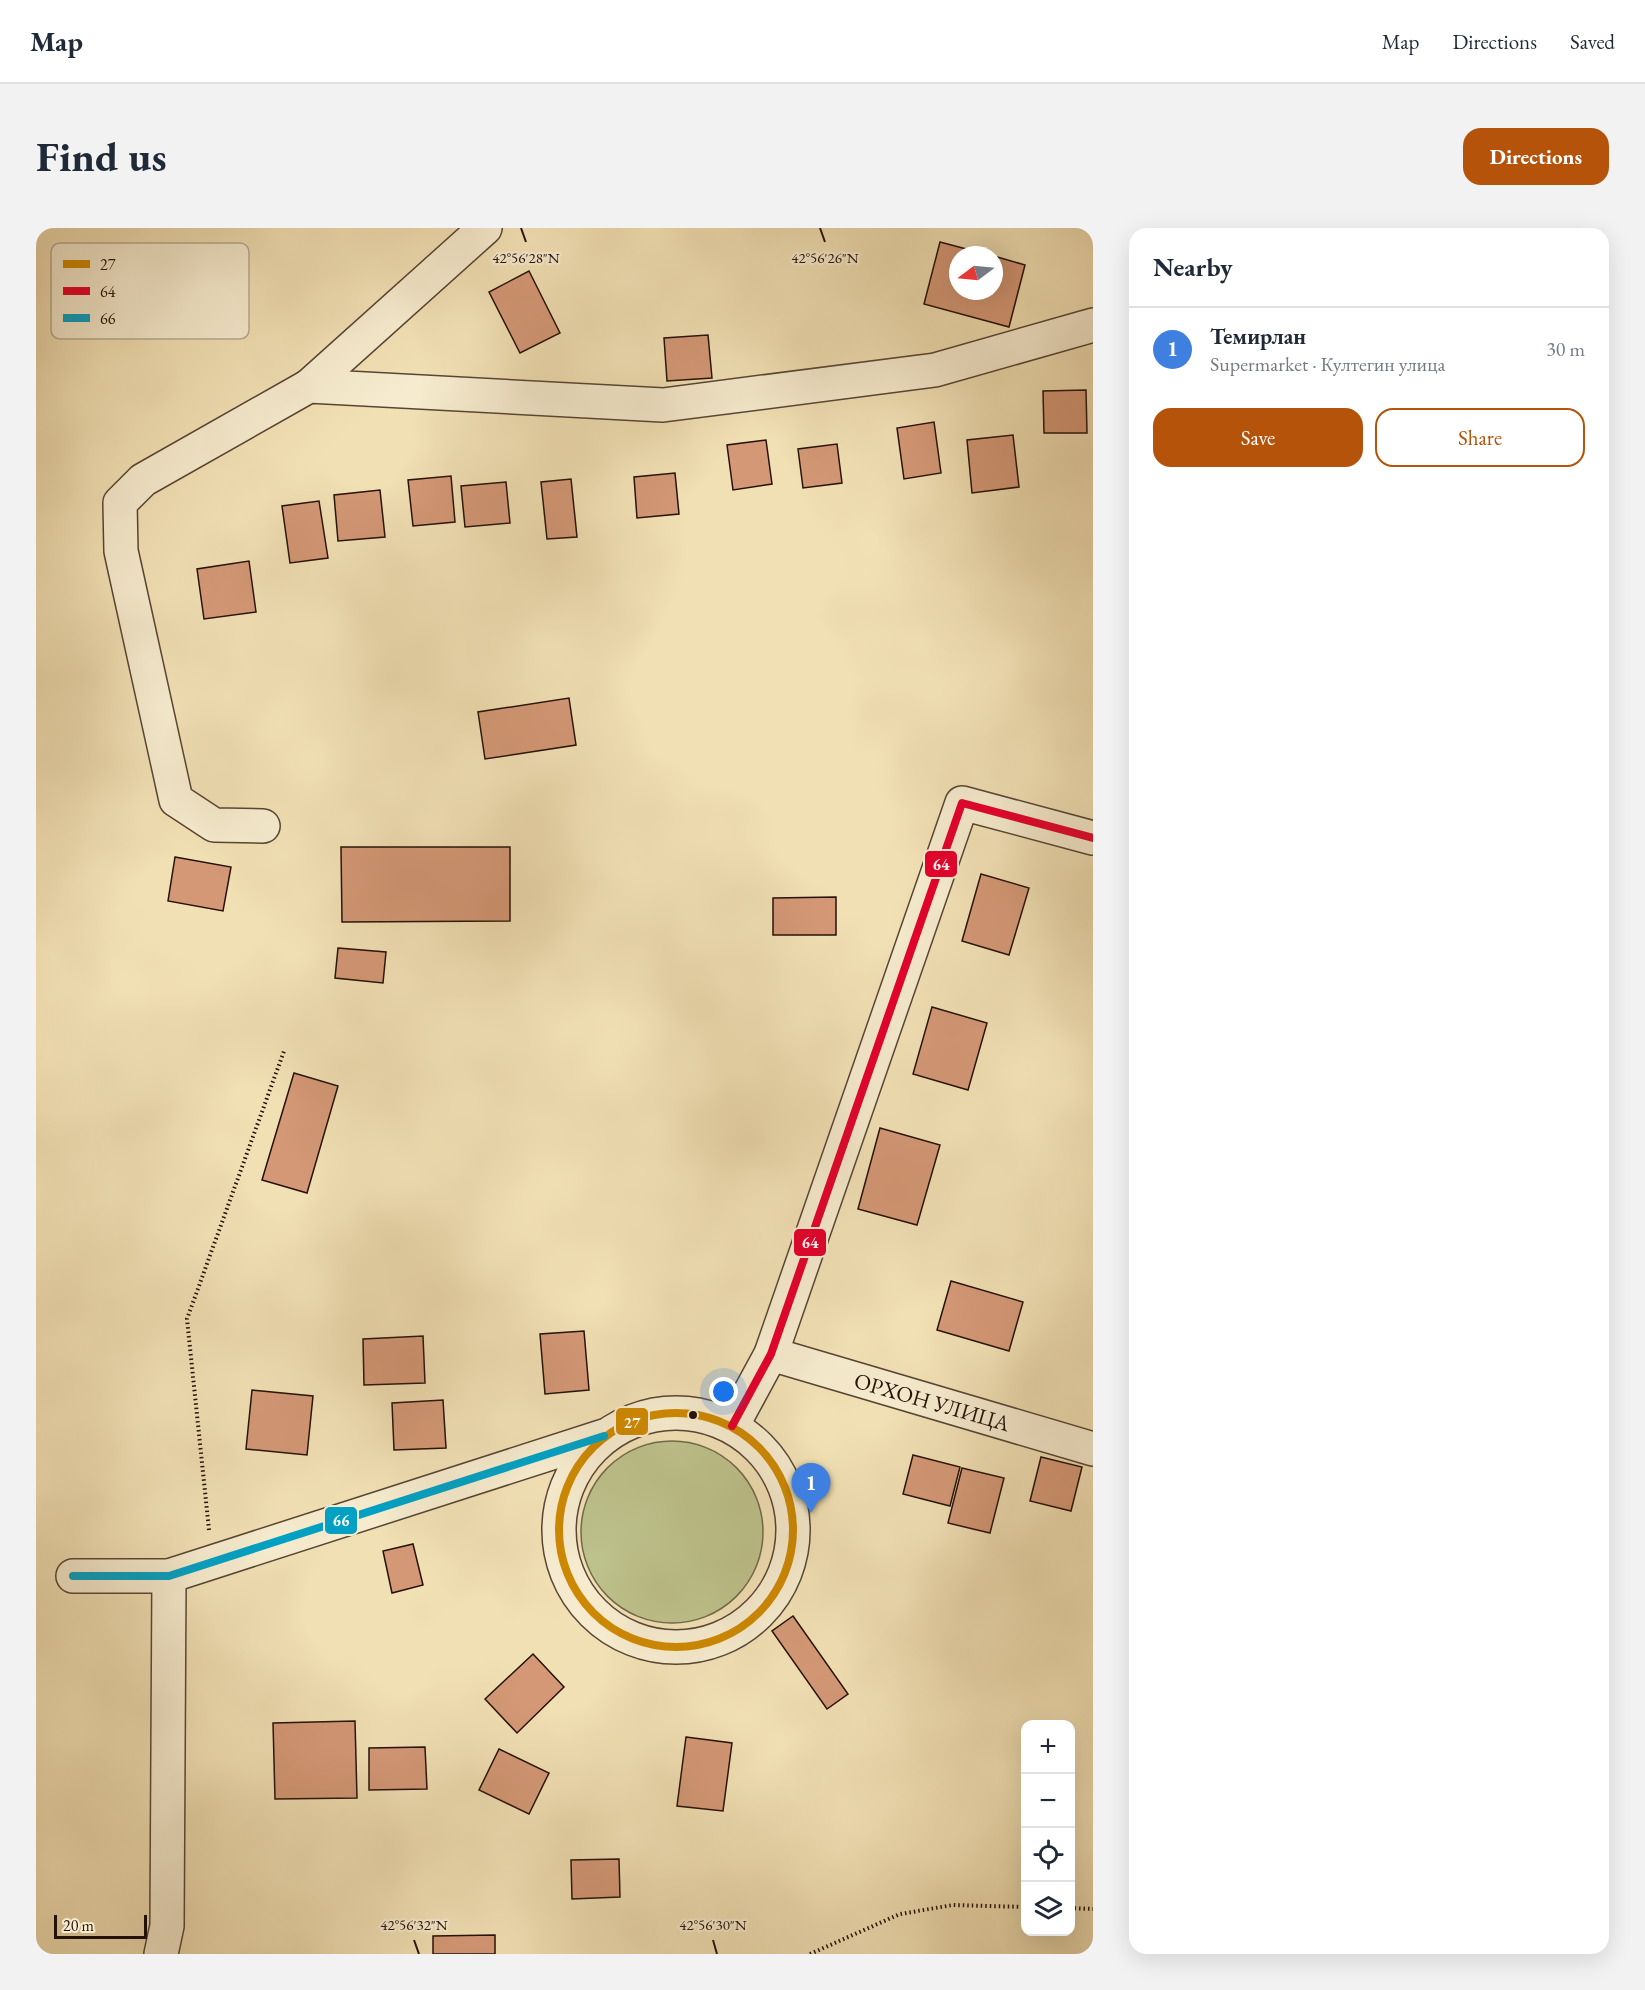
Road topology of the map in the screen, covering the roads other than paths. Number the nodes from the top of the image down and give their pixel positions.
1 (485, 228) edge
2 (1093, 325) edge
3 (309, 386) junction
4 (263, 826) dead end
5 (1093, 838) edge
6 (771, 1354) junction
7 (732, 1426) junction
8 (604, 1436) junction
9 (1093, 1449) edge
10 (73, 1576) dead end
11 (169, 1576) junction
12 (161, 1954) edge

1 - 3 street
2 - 3 street
3 - 4 street
5 - 6 street
6 - 7 street
6 - 9 street, ОРХОН УЛИЦА
7 - 8 street
7 - 8 street
8 - 11 street
10 - 11 street
11 - 12 street

